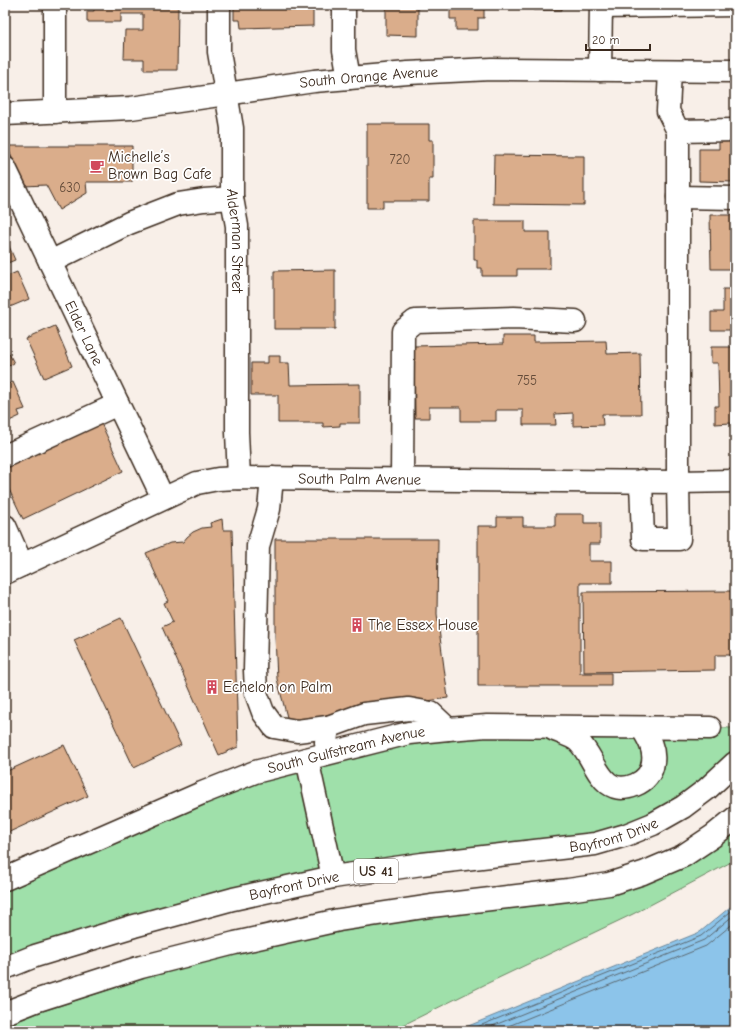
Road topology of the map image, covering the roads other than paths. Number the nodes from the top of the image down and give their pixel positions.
1 (55, 5) edge
2 (219, 5) edge
3 (344, 5) edge
4 (601, 6) edge
5 (735, 6) edge
6 (600, 70) junction
7 (670, 71) junction
8 (735, 71) edge
9 (349, 78) junction
10 (225, 94) junction
11 (55, 112) junction
12 (5, 114) edge
13 (735, 130) edge
14 (678, 131) junction
15 (5, 168) edge
16 (678, 197) junction
17 (232, 198) junction
18 (735, 198) edge
19 (50, 262) junction
20 (575, 321) dead end
21 (118, 404) junction
22 (5, 456) edge
23 (239, 478) junction
24 (272, 478) junction
25 (402, 479) junction
26 (641, 481) junction
27 (735, 481) edge
28 (678, 482) junction
29 (163, 498) junction
30 (5, 526) edge
31 (14, 569) edge
32 (328, 727) junction
33 (548, 727) junction
34 (642, 728) junction
35 (710, 728) dead end
36 (448, 729) junction
37 (316, 757) junction
38 (735, 763) edge
39 (735, 818) edge
40 (333, 878) junction
41 (5, 879) edge
42 (5, 968) edge
43 (5, 1013) edge

1 - 11 street
2 - 10 street, Alderman Street
3 - 9 street
4 - 5 street
4 - 6 street
6 - 7 street, South Orange Avenue
6 - 9 street, South Orange Avenue
7 - 8 street, South Orange Avenue
7 - 14 street
9 - 10 street, South Orange Avenue
10 - 11 street, South Orange Avenue
10 - 17 street, Alderman Street
11 - 12 street, South Orange Avenue
13 - 14 street
14 - 16 street
15 - 19 street, Elder Lane
16 - 18 street
16 - 28 street
17 - 19 street
17 - 23 street, Alderman Street
19 - 21 street, Elder Lane
20 - 25 street
21 - 22 street
21 - 29 street, Elder Lane
23 - 24 street, South Palm Avenue
23 - 29 street, South Palm Avenue
24 - 25 street, South Palm Avenue
24 - 32 street
25 - 26 street, South Palm Avenue
26 - 28 street, South Palm Avenue
26 - 28 street
27 - 28 street, South Palm Avenue
29 - 31 street, South Palm Avenue
30 - 31 street
32 - 36 street
32 - 37 street
33 - 34 street, South Gulfstream Avenue
33 - 34 street
33 - 36 street, South Gulfstream Avenue
34 - 35 street, South Gulfstream Avenue
36 - 37 street, South Gulfstream Avenue
37 - 40 street
37 - 41 street, South Gulfstream Avenue
38 - 40 street, Bayfront Drive / US 41
39 - 43 street
40 - 42 street, Bayfront Drive / US 41

